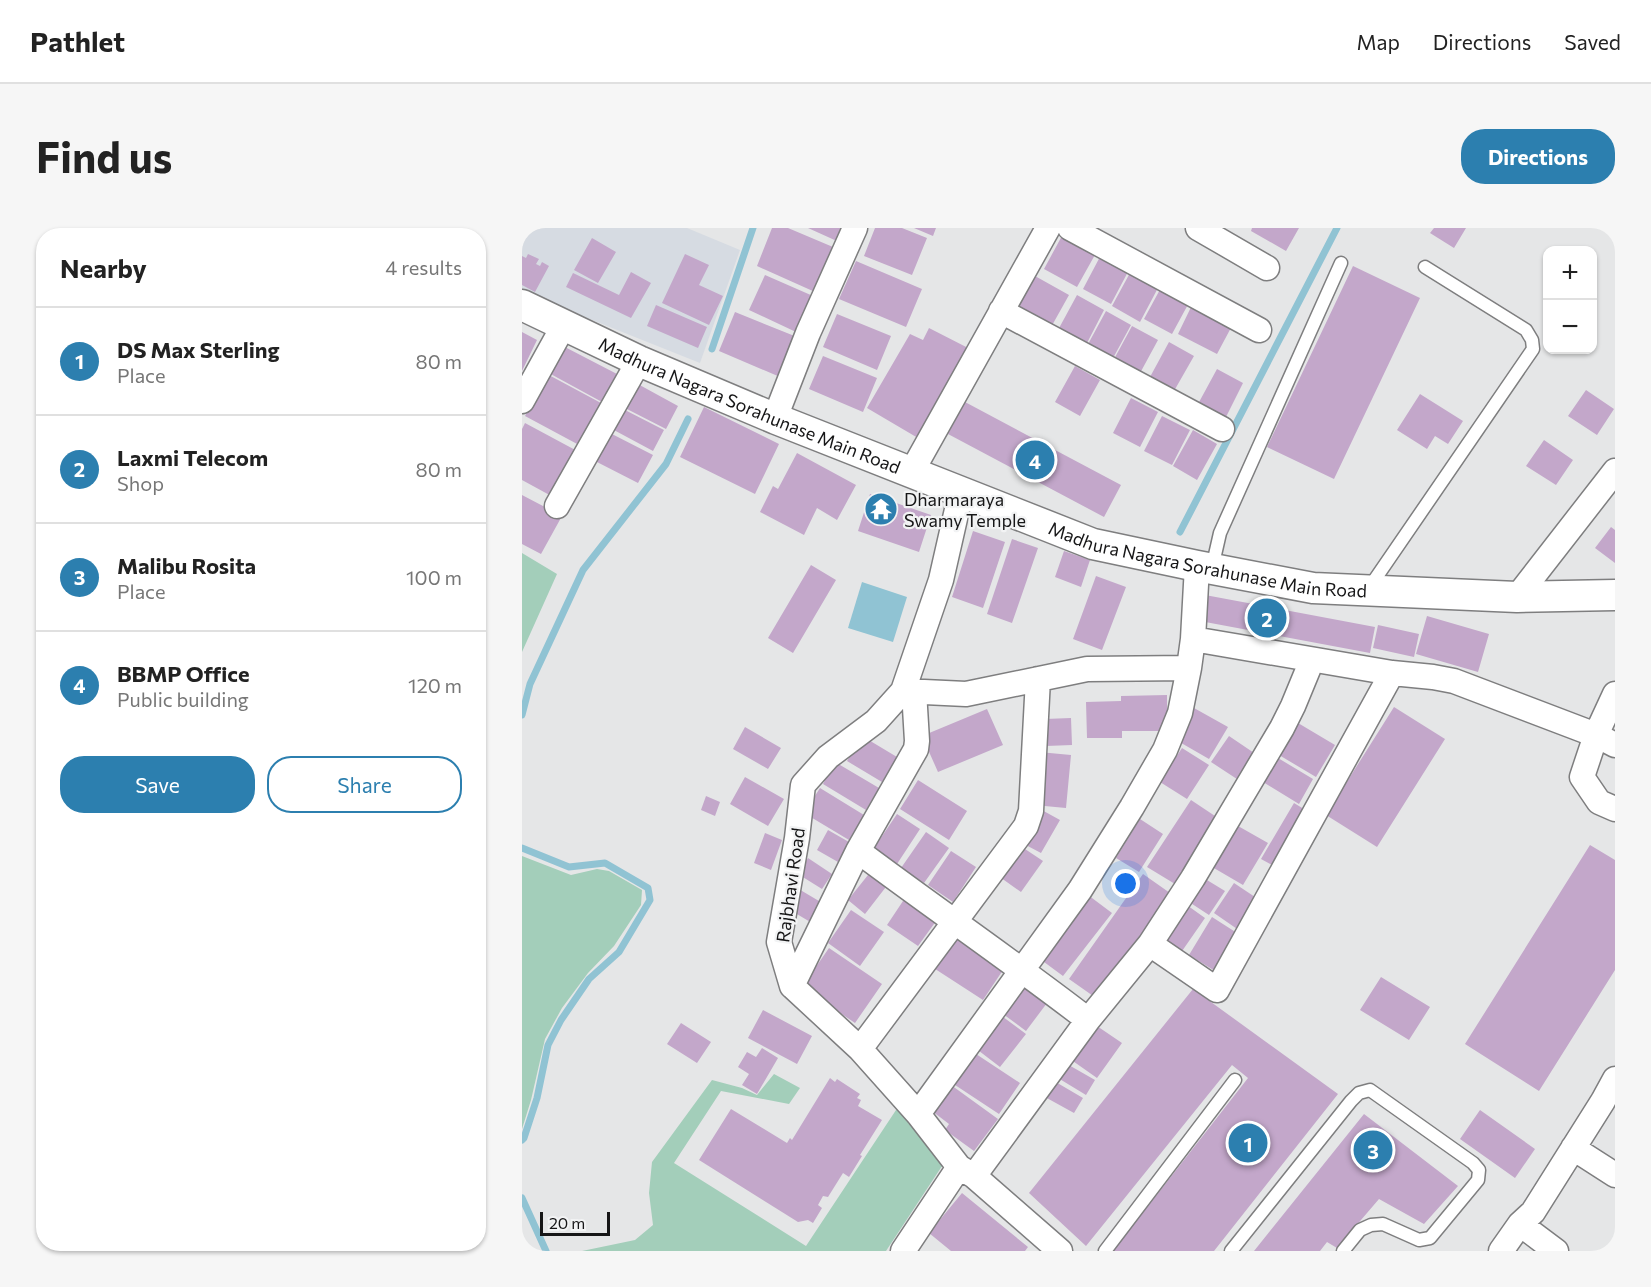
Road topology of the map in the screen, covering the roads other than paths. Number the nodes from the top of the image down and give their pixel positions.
1 (855, 228) edge
2 (1048, 228) edge
3 (1070, 228) edge
4 (1198, 228) edge
5 (1341, 263) dead end
6 (1425, 267) dead end
7 (1267, 268) dead end
8 (522, 304) edge
9 (1001, 311) junction
10 (564, 325) junction
11 (1259, 330) dead end
12 (639, 361) junction
13 (522, 401) edge
14 (776, 419) junction
15 (1222, 429) dead end
16 (1615, 471) edge
17 (912, 473) junction
18 (961, 492) junction
19 (557, 506) dead end
20 (1204, 568) junction
21 (1367, 591) junction
22 (1615, 595) edge
23 (1517, 597) junction
24 (1193, 639) junction
25 (1312, 660) junction
26 (1189, 668) junction
27 (1392, 673) junction
28 (1038, 679) junction
29 (908, 691) junction
30 (1615, 694) edge
31 (1605, 740) edge
32 (1615, 809) edge
33 (858, 851) junction
34 (954, 922) junction
35 (1150, 944) junction
36 (1022, 969) junction
37 (792, 986) junction
38 (1089, 1020) junction
39 (860, 1049) junction
40 (1615, 1079) edge
41 (1235, 1080) dead end
42 (918, 1114) junction
43 (1573, 1148) junction
44 (966, 1171) junction
45 (1615, 1175) edge
46 (1520, 1224) junction
47 (903, 1251) edge
48 (1060, 1251) edge
49 (1105, 1251) edge
50 (1231, 1251) edge
51 (1343, 1251) edge
52 (1501, 1251) edge
53 (1556, 1251) edge

1 - 14 street
2 - 9 street
3 - 11 street
4 - 7 street
5 - 20 lane
6 - 21 lane
8 - 10 street, Madhura Nagara Sorahunase Main Road
9 - 15 street
9 - 17 street
10 - 12 street, Madhura Nagara Sorahunase Main Road
10 - 13 street
12 - 14 street, Madhura Nagara Sorahunase Main Road
12 - 19 street
14 - 17 street, Madhura Nagara Sorahunase Main Road
16 - 23 street
17 - 18 street, Madhura Nagara Sorahunase Main Road
18 - 20 street, Madhura Nagara Sorahunase Main Road
18 - 29 street, Rajbhavi Road
20 - 21 street, Madhura Nagara Sorahunase Main Road
20 - 24 street
21 - 23 street, Madhura Nagara Sorahunase Main Road
22 - 23 street, Madhura Nagara Sorahunase Main Road
24 - 25 street
24 - 26 street
25 - 27 street
25 - 35 street
26 - 28 street
26 - 36 street
27 - 31 street
27 - 35 street
28 - 29 street
28 - 34 street
29 - 33 street
29 - 37 street, Rajbhavi Road
30 - 31 street
31 - 32 street
33 - 34 street
33 - 37 street
34 - 36 street
34 - 39 street
35 - 38 street
36 - 38 street
36 - 42 street
37 - 39 street
38 - 44 street
39 - 42 street
40 - 43 street
41 - 49 lane
42 - 44 street
43 - 45 street
43 - 46 street
44 - 47 street
44 - 48 street
46 - 52 street
46 - 53 street
50 - 51 lane

